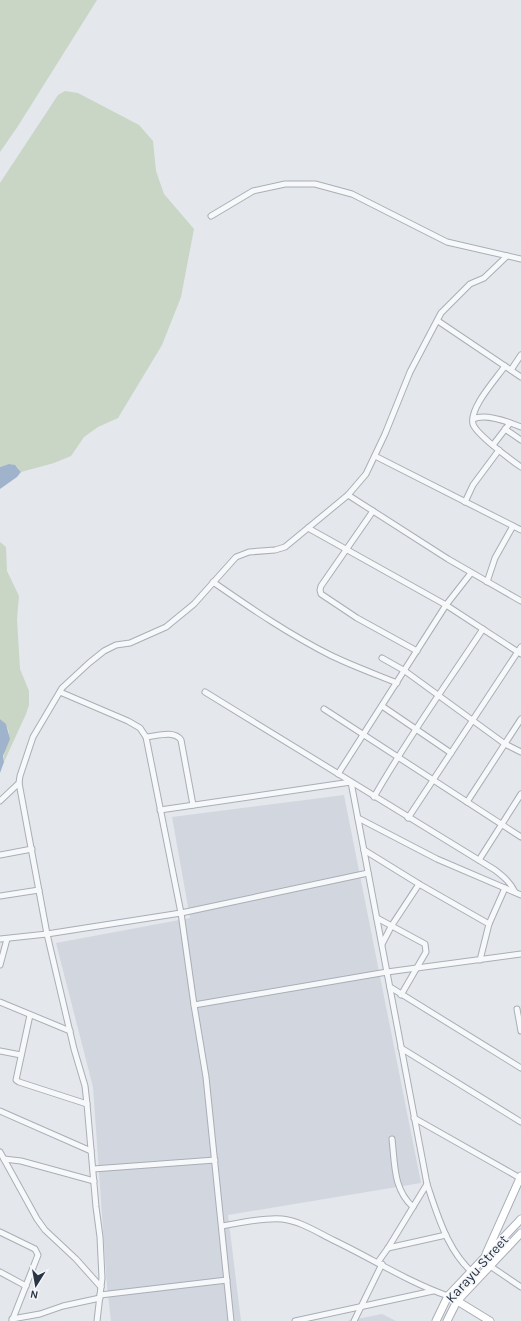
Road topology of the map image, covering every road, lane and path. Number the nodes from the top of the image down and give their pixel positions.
1 (212, 216) dead end
2 (507, 256) junction
3 (521, 258) edge
4 (438, 321) junction
5 (521, 355) edge
6 (505, 366) junction
7 (511, 370) junction
8 (521, 377) edge
9 (473, 419) junction
10 (510, 423) junction
11 (521, 427) edge
12 (505, 429) junction
13 (521, 440) edge
14 (493, 445) junction
15 (499, 450) junction
16 (375, 456) junction
17 (521, 467) edge
18 (348, 495) junction
19 (465, 502) junction
20 (373, 511) junction
21 (513, 526) junction
22 (308, 528) junction
23 (521, 530) edge
24 (347, 550) junction
25 (471, 573) junction
26 (213, 582) junction
27 (487, 582) junction
28 (521, 602) edge
29 (446, 605) junction
30 (483, 629) junction
31 (417, 651) junction
32 (520, 651) edge
33 (382, 658) dead end
34 (405, 671) junction
35 (396, 683) junction
36 (60, 692) junction
37 (205, 692) dead end
38 (440, 695) junction
39 (382, 706) junction
40 (324, 709) dead end
41 (521, 719) edge
42 (472, 720) junction
43 (416, 729) junction
44 (363, 735) junction
45 (146, 737) junction
46 (505, 744) junction
47 (521, 752) edge
48 (451, 753) junction
49 (397, 757) junction
50 (338, 774) junction
51 (433, 780) junction
52 (351, 782) junction
53 (19, 783) junction
54 (521, 794) edge
55 (374, 797) junction
56 (0, 801) edge
57 (467, 802) junction
58 (193, 805) junction
59 (160, 810) junction
60 (358, 818) junction
61 (408, 818) junction
62 (502, 824) junction
63 (521, 836) edge
64 (32, 849) junction
65 (364, 850) junction
66 (0, 855) edge
67 (479, 860) junction
68 (368, 873) junction
69 (419, 884) junction
70 (505, 888) junction
71 (39, 890) junction
72 (515, 892) junction
73 (521, 895) edge
74 (0, 896) edge
75 (181, 913) junction
76 (377, 918) junction
77 (489, 924) junction
78 (392, 925) junction
79 (47, 934) junction
80 (0, 939) edge
81 (7, 939) junction
82 (382, 945) junction
83 (521, 954) edge
84 (480, 960) junction
85 (0, 965) edge
86 (416, 968) junction
87 (387, 972) junction
88 (390, 987) junction
89 (401, 995) junction
90 (0, 1002) edge
91 (194, 1005) junction
92 (517, 1009) dead end
93 (30, 1015) junction
94 (70, 1031) junction
95 (521, 1031) edge
96 (401, 1048) junction
97 (0, 1051) edge
98 (21, 1055) junction
99 (521, 1068) edge
100 (87, 1104) junction
101 (0, 1111) edge
102 (414, 1118) junction
103 (521, 1122) edge
104 (392, 1139) dead end
105 (91, 1151) junction
106 (0, 1152) edge
107 (4, 1158) junction
108 (215, 1160) junction
109 (93, 1169) junction
110 (521, 1177) edge
111 (94, 1181) junction
112 (427, 1184) junction
113 (413, 1207) junction
114 (521, 1219) edge
115 (222, 1226) junction
116 (0, 1232) edge
117 (521, 1233) edge
118 (446, 1235) junction
119 (388, 1248) junction
120 (483, 1261) junction
121 (380, 1263) junction
122 (490, 1266) junction
123 (0, 1272) edge
124 (472, 1273) junction
125 (479, 1278) junction
126 (227, 1280) junction
127 (26, 1286) junction
128 (101, 1287) junction
129 (521, 1287) edge
130 (433, 1291) junction
131 (448, 1296) junction
132 (100, 1297) junction
133 (457, 1301) junction
134 (360, 1307) junction
135 (12, 1320) edge
136 (97, 1321) edge
137 (231, 1321) edge
138 (295, 1321) edge
139 (354, 1321) edge
140 (436, 1321) edge
141 (447, 1321) edge
142 (490, 1321) edge

1 - 2 street
2 - 3 street
2 - 4 street
4 - 6 street
4 - 16 street
5 - 7 street
6 - 7 street
6 - 9 street
7 - 8 street
9 - 10 street
9 - 14 street
10 - 11 street
10 - 12 street
12 - 13 street
12 - 14 street
14 - 15 street
15 - 17 street
15 - 19 street
16 - 18 street
16 - 19 street
18 - 20 street
18 - 22 street
19 - 21 street
20 - 24 street
20 - 25 street
21 - 23 street
21 - 27 street
22 - 24 street
22 - 26 street
24 - 29 street
24 - 31 street
25 - 27 street
25 - 29 street
26 - 35 street
26 - 36 street
27 - 28 street
29 - 30 street
29 - 31 street
30 - 32 street
30 - 38 street
31 - 34 street
32 - 42 street
33 - 34 street
34 - 35 street
34 - 38 street
35 - 39 street
36 - 45 street
36 - 53 street
37 - 50 street
38 - 42 street
38 - 43 street
39 - 43 street
39 - 44 street
40 - 44 street
41 - 46 street
42 - 46 street
42 - 48 street
43 - 48 street
43 - 49 street
44 - 49 street
44 - 50 street
45 - 58 street
45 - 59 street
46 - 47 street
46 - 57 street
48 - 51 street
49 - 51 street
49 - 55 street
50 - 52 street
51 - 57 street
51 - 61 street
52 - 55 street
52 - 58 street
52 - 60 street
53 - 56 street
53 - 64 street
54 - 62 street
55 - 61 street
57 - 62 street
58 - 59 street
59 - 75 street
60 - 65 street
60 - 70 street
61 - 67 street
62 - 63 street
62 - 67 street
64 - 66 street
64 - 71 street
65 - 68 street
65 - 69 street
67 - 72 street
68 - 75 street
68 - 76 street
69 - 77 street
69 - 78 street
70 - 72 street
70 - 77 street
71 - 74 street
71 - 79 street
72 - 73 street
75 - 79 street
75 - 91 street
76 - 78 street
76 - 82 street
77 - 84 street
78 - 82 street
78 - 86 street
79 - 81 street
79 - 94 street
80 - 81 street
81 - 85 street
82 - 87 street
83 - 84 street
84 - 86 street
86 - 87 street
86 - 89 street
87 - 88 street
87 - 91 street
88 - 89 street
88 - 96 street
89 - 99 street
90 - 93 street
91 - 108 street
92 - 95 street
93 - 94 street
93 - 98 street
94 - 100 street
96 - 102 street
96 - 103 street
97 - 98 street
98 - 100 street
100 - 105 street
101 - 105 street
102 - 110 street
102 - 112 street
104 - 113 street
105 - 109 street
106 - 107 street
107 - 111 street
107 - 128 street
108 - 109 street
108 - 115 street
109 - 111 street
110 - 120 main road
111 - 128 street
112 - 113 street
112 - 118 street
113 - 119 street
114 - 120 main road, Karayu Street
115 - 121 street
115 - 126 street
116 - 127 street
117 - 122 main road, Karayu Street
118 - 119 street
118 - 124 street
119 - 121 street
120 - 124 main road, Karayu Street
121 - 130 street
121 - 134 street
122 - 125 main road, Karayu Street
122 - 129 street
123 - 127 street
124 - 125 street
124 - 131 main road, Karayu Street
125 - 133 main road, Karayu Street
126 - 132 street
126 - 137 street
127 - 135 street
128 - 132 street
130 - 131 street
130 - 134 street
131 - 133 main road
131 - 140 main road, Karayu Street
132 - 135 street
132 - 136 street
133 - 141 main road, Karayu Street
133 - 142 main road
134 - 138 street
134 - 139 street

